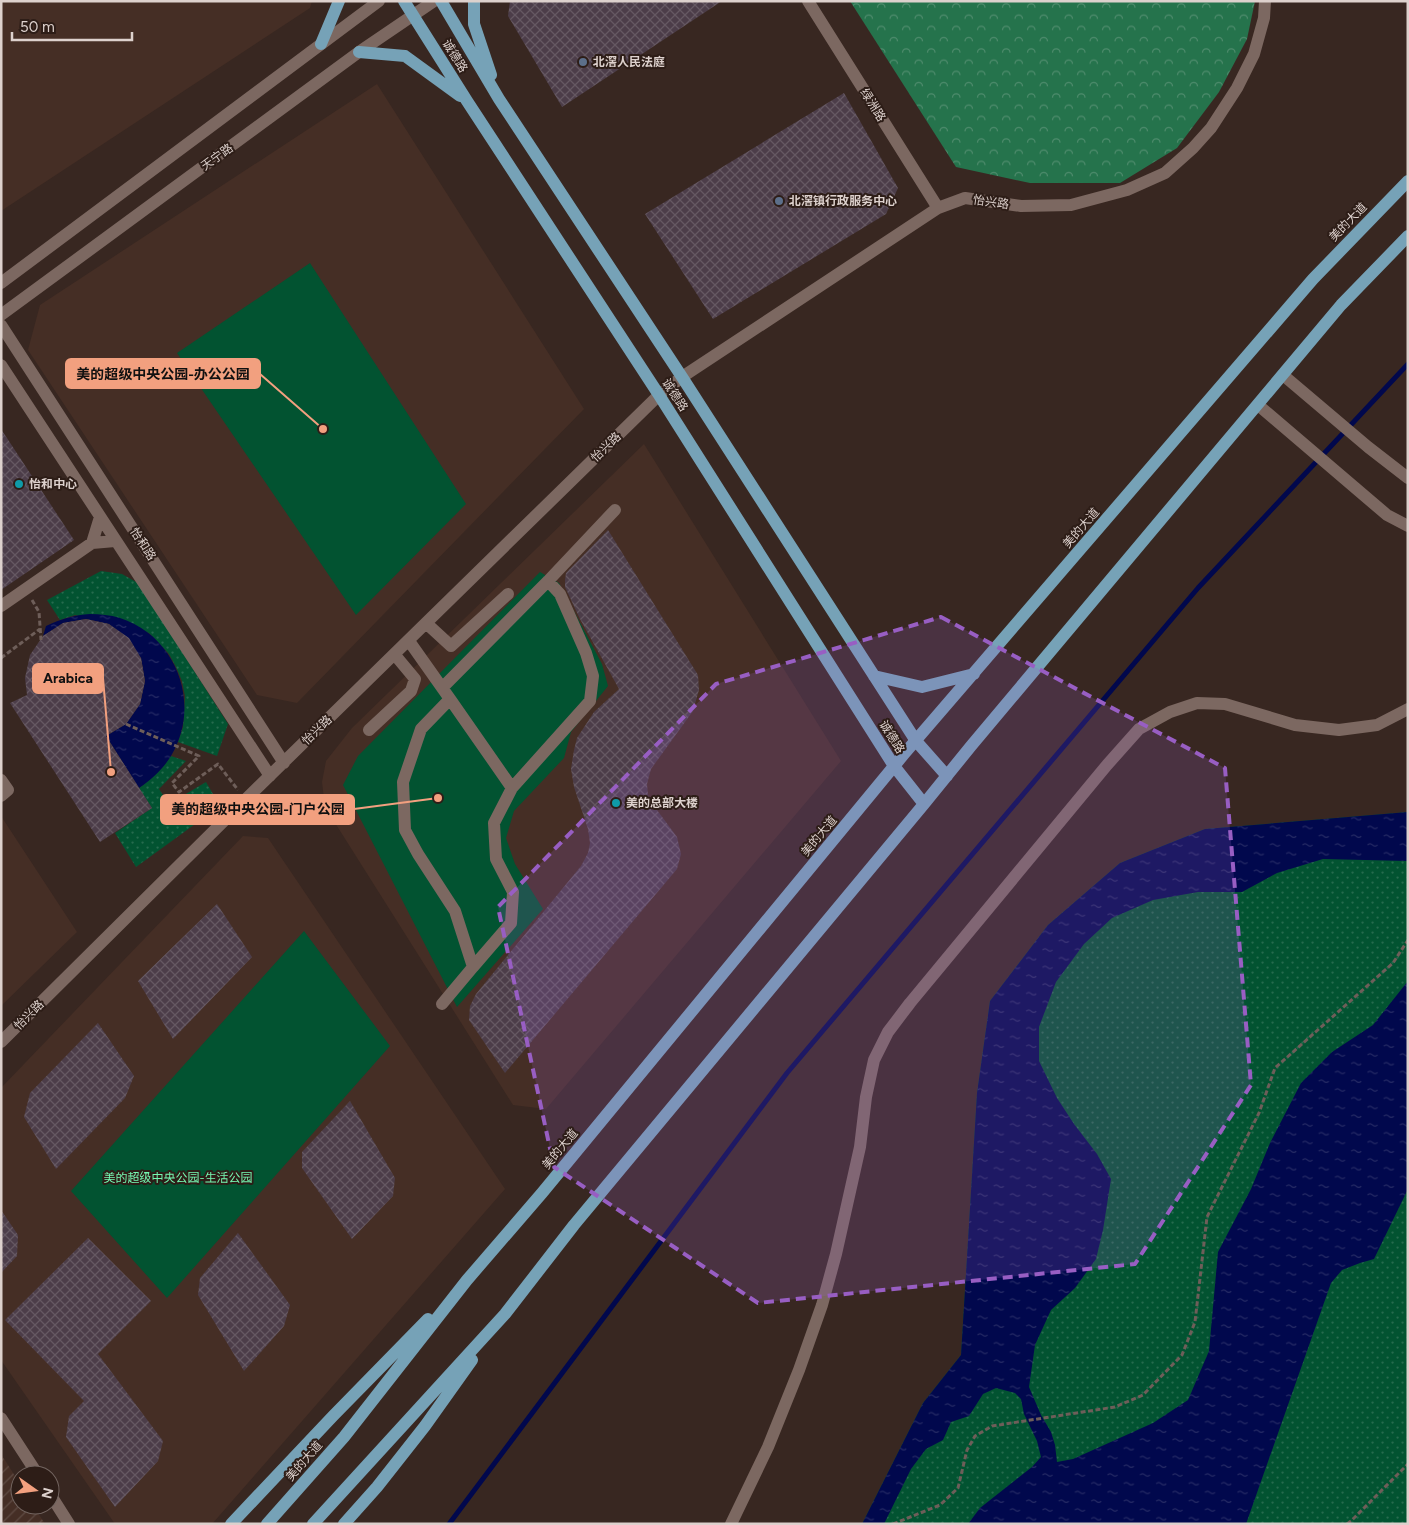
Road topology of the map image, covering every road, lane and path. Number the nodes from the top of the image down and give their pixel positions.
1 (339, 1) edge
2 (379, 1) edge
3 (404, 1) edge
4 (434, 1) edge
5 (441, 1) edge
6 (474, 1) edge
7 (808, 1) edge
8 (1265, 1) edge
9 (414, 15) junction
10 (321, 44) junction
11 (358, 52) junction
12 (499, 99) junction
13 (467, 101) junction
14 (1408, 180) edge
15 (938, 208) junction
16 (1408, 236) edge
17 (1, 283) edge
18 (1, 316) edge
19 (1, 326) edge
20 (1, 365) edge
21 (1283, 375) junction
22 (682, 378) junction
23 (659, 395) junction
24 (1258, 405) junction
25 (1408, 478) edge
26 (616, 510) dead end
27 (100, 516) junction
28 (1408, 526) edge
29 (115, 541) junction
30 (92, 543) junction
31 (548, 581) junction
32 (26, 588) junction
33 (508, 594) dead end
34 (1, 606) edge
35 (426, 623) junction
36 (40, 629) junction
37 (41, 640) dead end
38 (409, 641) junction
39 (395, 654) junction
40 (1, 658) edge
41 (974, 674) junction
42 (874, 676) junction
43 (442, 688) junction
44 (450, 699) junction
45 (1408, 709) edge
46 (126, 724) dead end
47 (369, 730) dead end
48 (916, 741) junction
49 (284, 763) junction
50 (894, 766) junction
51 (270, 776) junction
52 (947, 776) junction
53 (1, 780) edge
54 (512, 788) junction
55 (1, 796) edge
56 (245, 800) junction
57 (924, 804) junction
58 (1408, 940) edge
59 (473, 967) junction
60 (442, 1004) dead end
61 (1, 1042) edge
62 (467, 1280) junction
63 (504, 1314) junction
64 (1, 1418) edge
65 (1408, 1464) edge
66 (32, 1465) edge
67 (60, 1510) edge
68 (69, 1524) edge
69 (231, 1524) edge
70 (267, 1524) edge
71 (313, 1524) edge
72 (344, 1524) edge
73 (731, 1524) edge
74 (893, 1524) edge
75 (1347, 1524) edge

1 - 10 main road
2 - 10 street
3 - 9 main road, 诚德路
4 - 9 street, 天宁路
5 - 12 main road, 诚德路
6 - 12 main road
7 - 15 street, 绿洲路
8 - 15 street, 怡兴路
9 - 11 street, 天宁路
9 - 13 main road, 诚德路
10 - 17 street
11 - 13 main road
11 - 18 street, 天宁路
12 - 22 main road, 诚德路
13 - 23 main road, 诚德路
14 - 41 main road, 美的大道
15 - 22 street, 怡兴路
16 - 21 main road
19 - 49 street, 怡和路
20 - 27 street, 怡和路
21 - 24 main road
21 - 25 street
22 - 23 street, 怡兴路
22 - 42 main road, 诚德路
23 - 35 street, 怡兴路
23 - 50 main road, 诚德路
24 - 28 street
24 - 52 main road
26 - 31 street
27 - 29 street, 怡和路
27 - 30 street
29 - 30 street
29 - 51 street, 怡和路
30 - 32 street
31 - 43 street
31 - 54 street
32 - 34 street
32 - 36 path
33 - 35 street
35 - 38 street, 怡兴路
36 - 37 path
36 - 40 path
38 - 39 street, 怡兴路
38 - 43 street
39 - 47 street
39 - 49 street, 怡兴路
41 - 42 main road
41 - 48 main road, 美的大道
42 - 48 main road, 诚德路
43 - 44 street
44 - 54 street
44 - 59 street
45 - 73 street
46 - 56 path
48 - 50 main road, 美的大道
48 - 52 main road, 诚德路
49 - 51 street, 怡兴路
50 - 57 main road, 诚德路
50 - 62 main road, 美的大道
51 - 56 street, 怡兴路
52 - 57 main road
53 - 55 street
54 - 59 street
56 - 61 street, 怡兴路
57 - 63 main road
58 - 74 path
59 - 60 street
62 - 69 main road
62 - 70 main road, 美的大道
63 - 71 main road
63 - 72 main road
64 - 66 street
65 - 75 path
67 - 68 street

